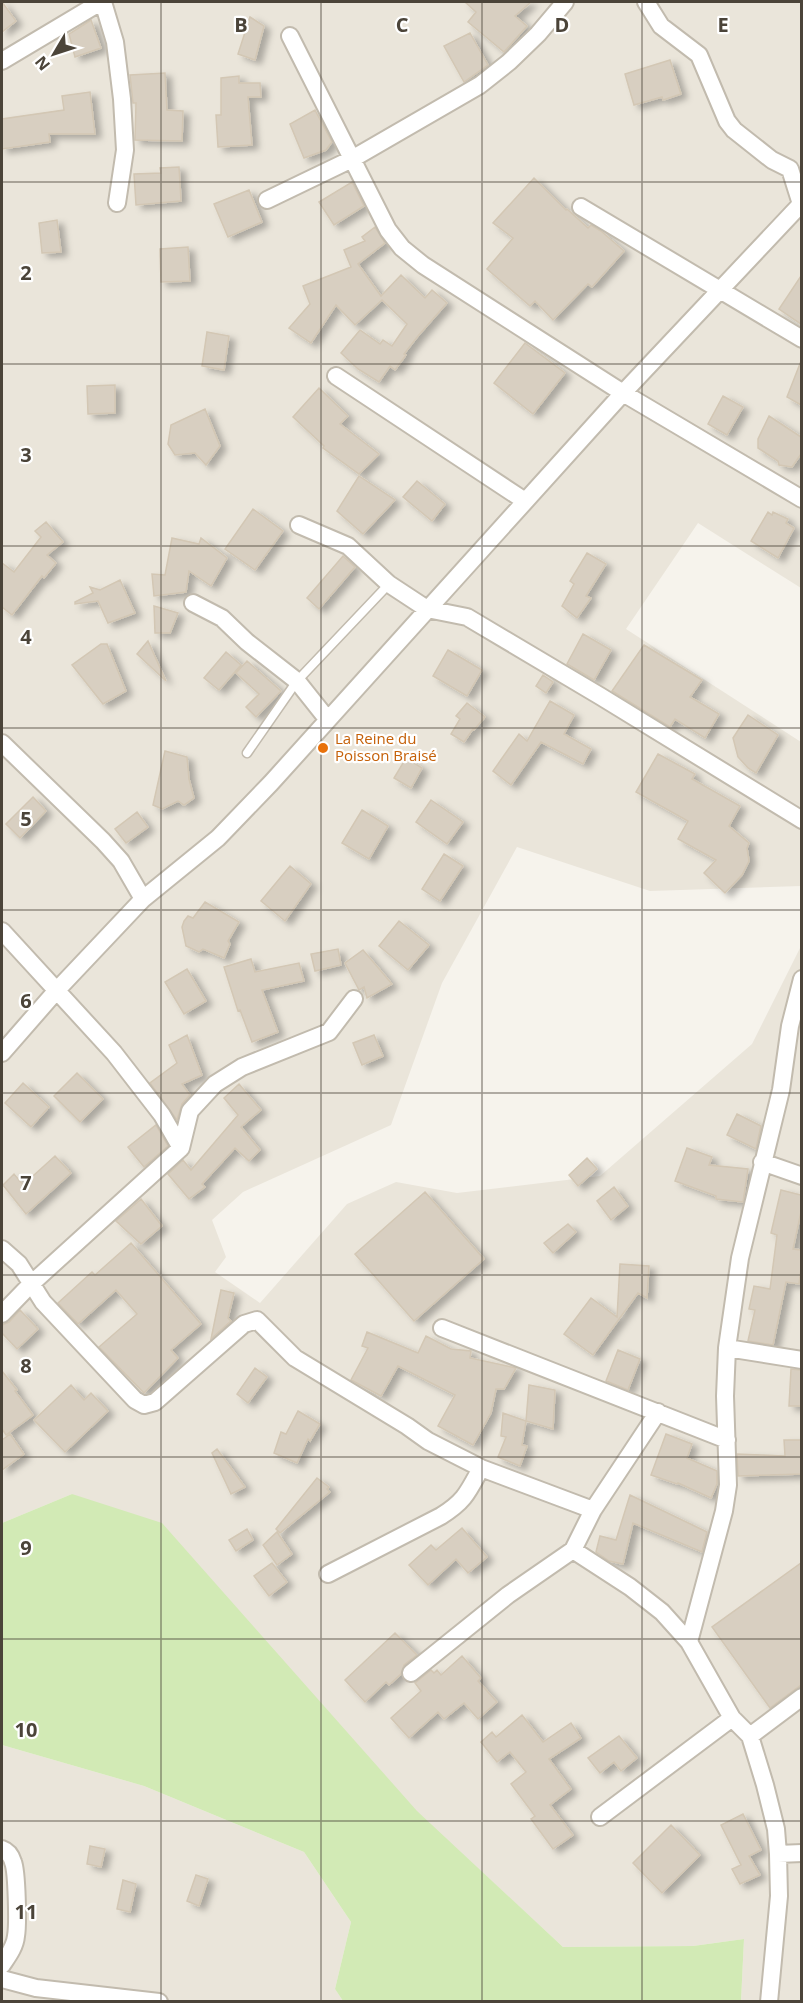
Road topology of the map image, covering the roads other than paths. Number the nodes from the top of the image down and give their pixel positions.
1 (102, 2) edge
2 (565, 2) edge
3 (646, 2) edge
4 (290, 36) dead end
5 (2, 61) edge
6 (352, 159) junction
7 (267, 200) dead end
8 (117, 203) dead end
9 (801, 203) edge
10 (581, 207) dead end
11 (721, 290) junction
12 (801, 339) edge
13 (336, 376) dead end
14 (623, 393) junction
15 (801, 499) edge
16 (525, 501) junction
17 (299, 525) dead end
18 (388, 584) junction
19 (193, 603) dead end
20 (427, 609) junction
21 (297, 681) junction
22 (328, 720) junction
23 (2, 743) edge
24 (247, 753) dead end
25 (801, 820) edge
26 (143, 900) junction
27 (2, 931) edge
28 (801, 979) edge
29 (57, 990) junction
30 (354, 999) dead end
31 (2, 1053) edge
32 (181, 1148) junction
33 (762, 1162) junction
34 (801, 1176) edge
35 (2, 1249) edge
36 (31, 1284) junction
37 (2, 1314) edge
38 (442, 1328) dead end
39 (726, 1348) junction
40 (801, 1360) edge
41 (658, 1412) junction
42 (728, 1440) junction
43 (481, 1468) junction
44 (593, 1510) junction
45 (573, 1550) junction
46 (328, 1574) dead end
47 (689, 1642) junction
48 (411, 1673) dead end
49 (801, 1697) edge
50 (732, 1718) junction
51 (750, 1736) junction
52 (600, 1816) dead end
53 (2, 1849) edge
54 (801, 1853) edge
55 (778, 1854) junction
56 (2, 1965) edge
57 (2, 1979) edge
58 (159, 2001) edge
59 (769, 2001) edge

1 - 5 street
1 - 8 street
2 - 6 street
3 - 9 street
4 - 6 street
6 - 7 street
6 - 14 street
9 - 11 street
10 - 11 street
11 - 12 street
11 - 14 street
13 - 16 street
14 - 15 street
14 - 16 street
16 - 20 street
17 - 18 street
18 - 20 street
18 - 21 lane
19 - 21 street
20 - 22 street
20 - 25 street
21 - 22 street
21 - 24 lane
22 - 26 street
23 - 26 street
26 - 29 street
27 - 29 street
28 - 33 street
29 - 31 street
29 - 32 street
30 - 32 street
32 - 36 street
33 - 34 street
33 - 39 street
35 - 36 street
36 - 37 street
36 - 43 street
38 - 41 street
39 - 40 street
39 - 42 street
41 - 42 street
41 - 44 street
42 - 47 street
43 - 44 street
43 - 46 street
44 - 45 street
45 - 47 street
45 - 48 street
47 - 50 street
49 - 51 street
50 - 51 street
50 - 52 street
51 - 55 street
53 - 56 street
54 - 55 street
55 - 59 street
57 - 58 street

